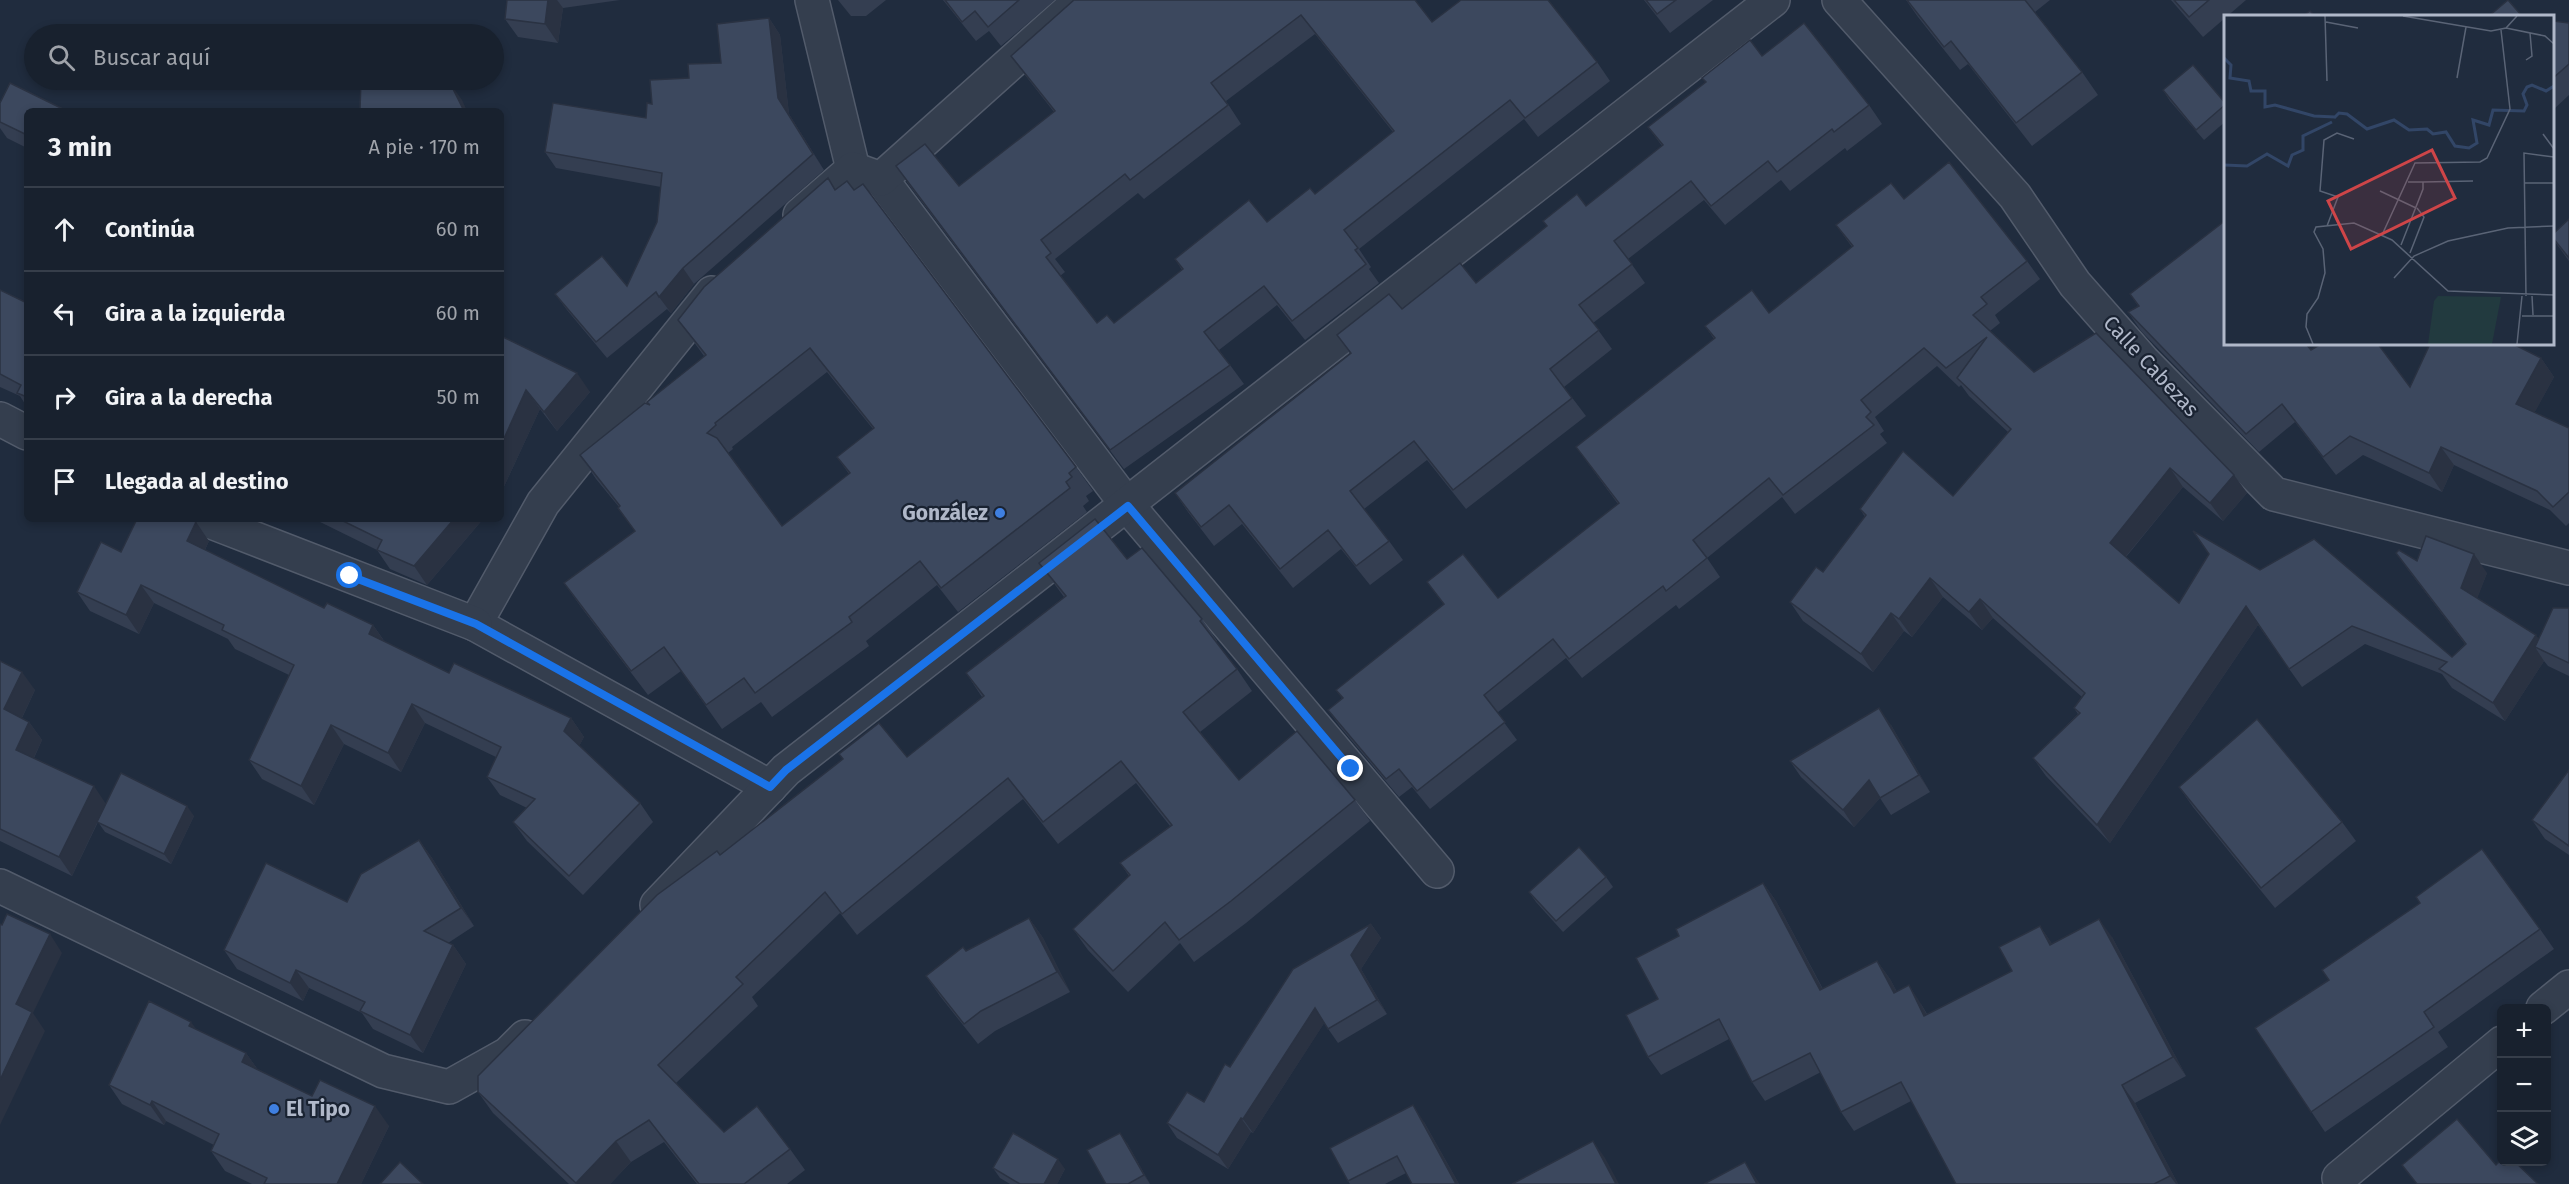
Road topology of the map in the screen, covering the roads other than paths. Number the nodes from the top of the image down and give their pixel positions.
1 (812, 0) edge
2 (1081, 0) edge
3 (1773, 0) edge
4 (1839, 0) edge
5 (867, 174) junction
6 (775, 237) edge
7 (732, 275) edge
8 (0, 419) edge
9 (24, 431) edge
10 (1128, 506) junction
11 (212, 522) edge
12 (2569, 568) edge
13 (476, 624) junction
14 (770, 787) junction
15 (1437, 871) dead end
16 (0, 886) edge
17 (635, 928) edge
18 (2569, 987) edge
19 (2548, 1004) edge
20 (550, 1012) edge
21 (2497, 1047) edge
22 (2341, 1184) edge

1 - 5 street
2 - 5 street
3 - 10 street
4 - 12 street, Calle Cabezas
5 - 6 street
5 - 10 street
7 - 13 street
8 - 9 street
10 - 14 street
10 - 15 street
11 - 13 street
13 - 14 street
14 - 17 street
16 - 20 street
18 - 19 street
21 - 22 street

